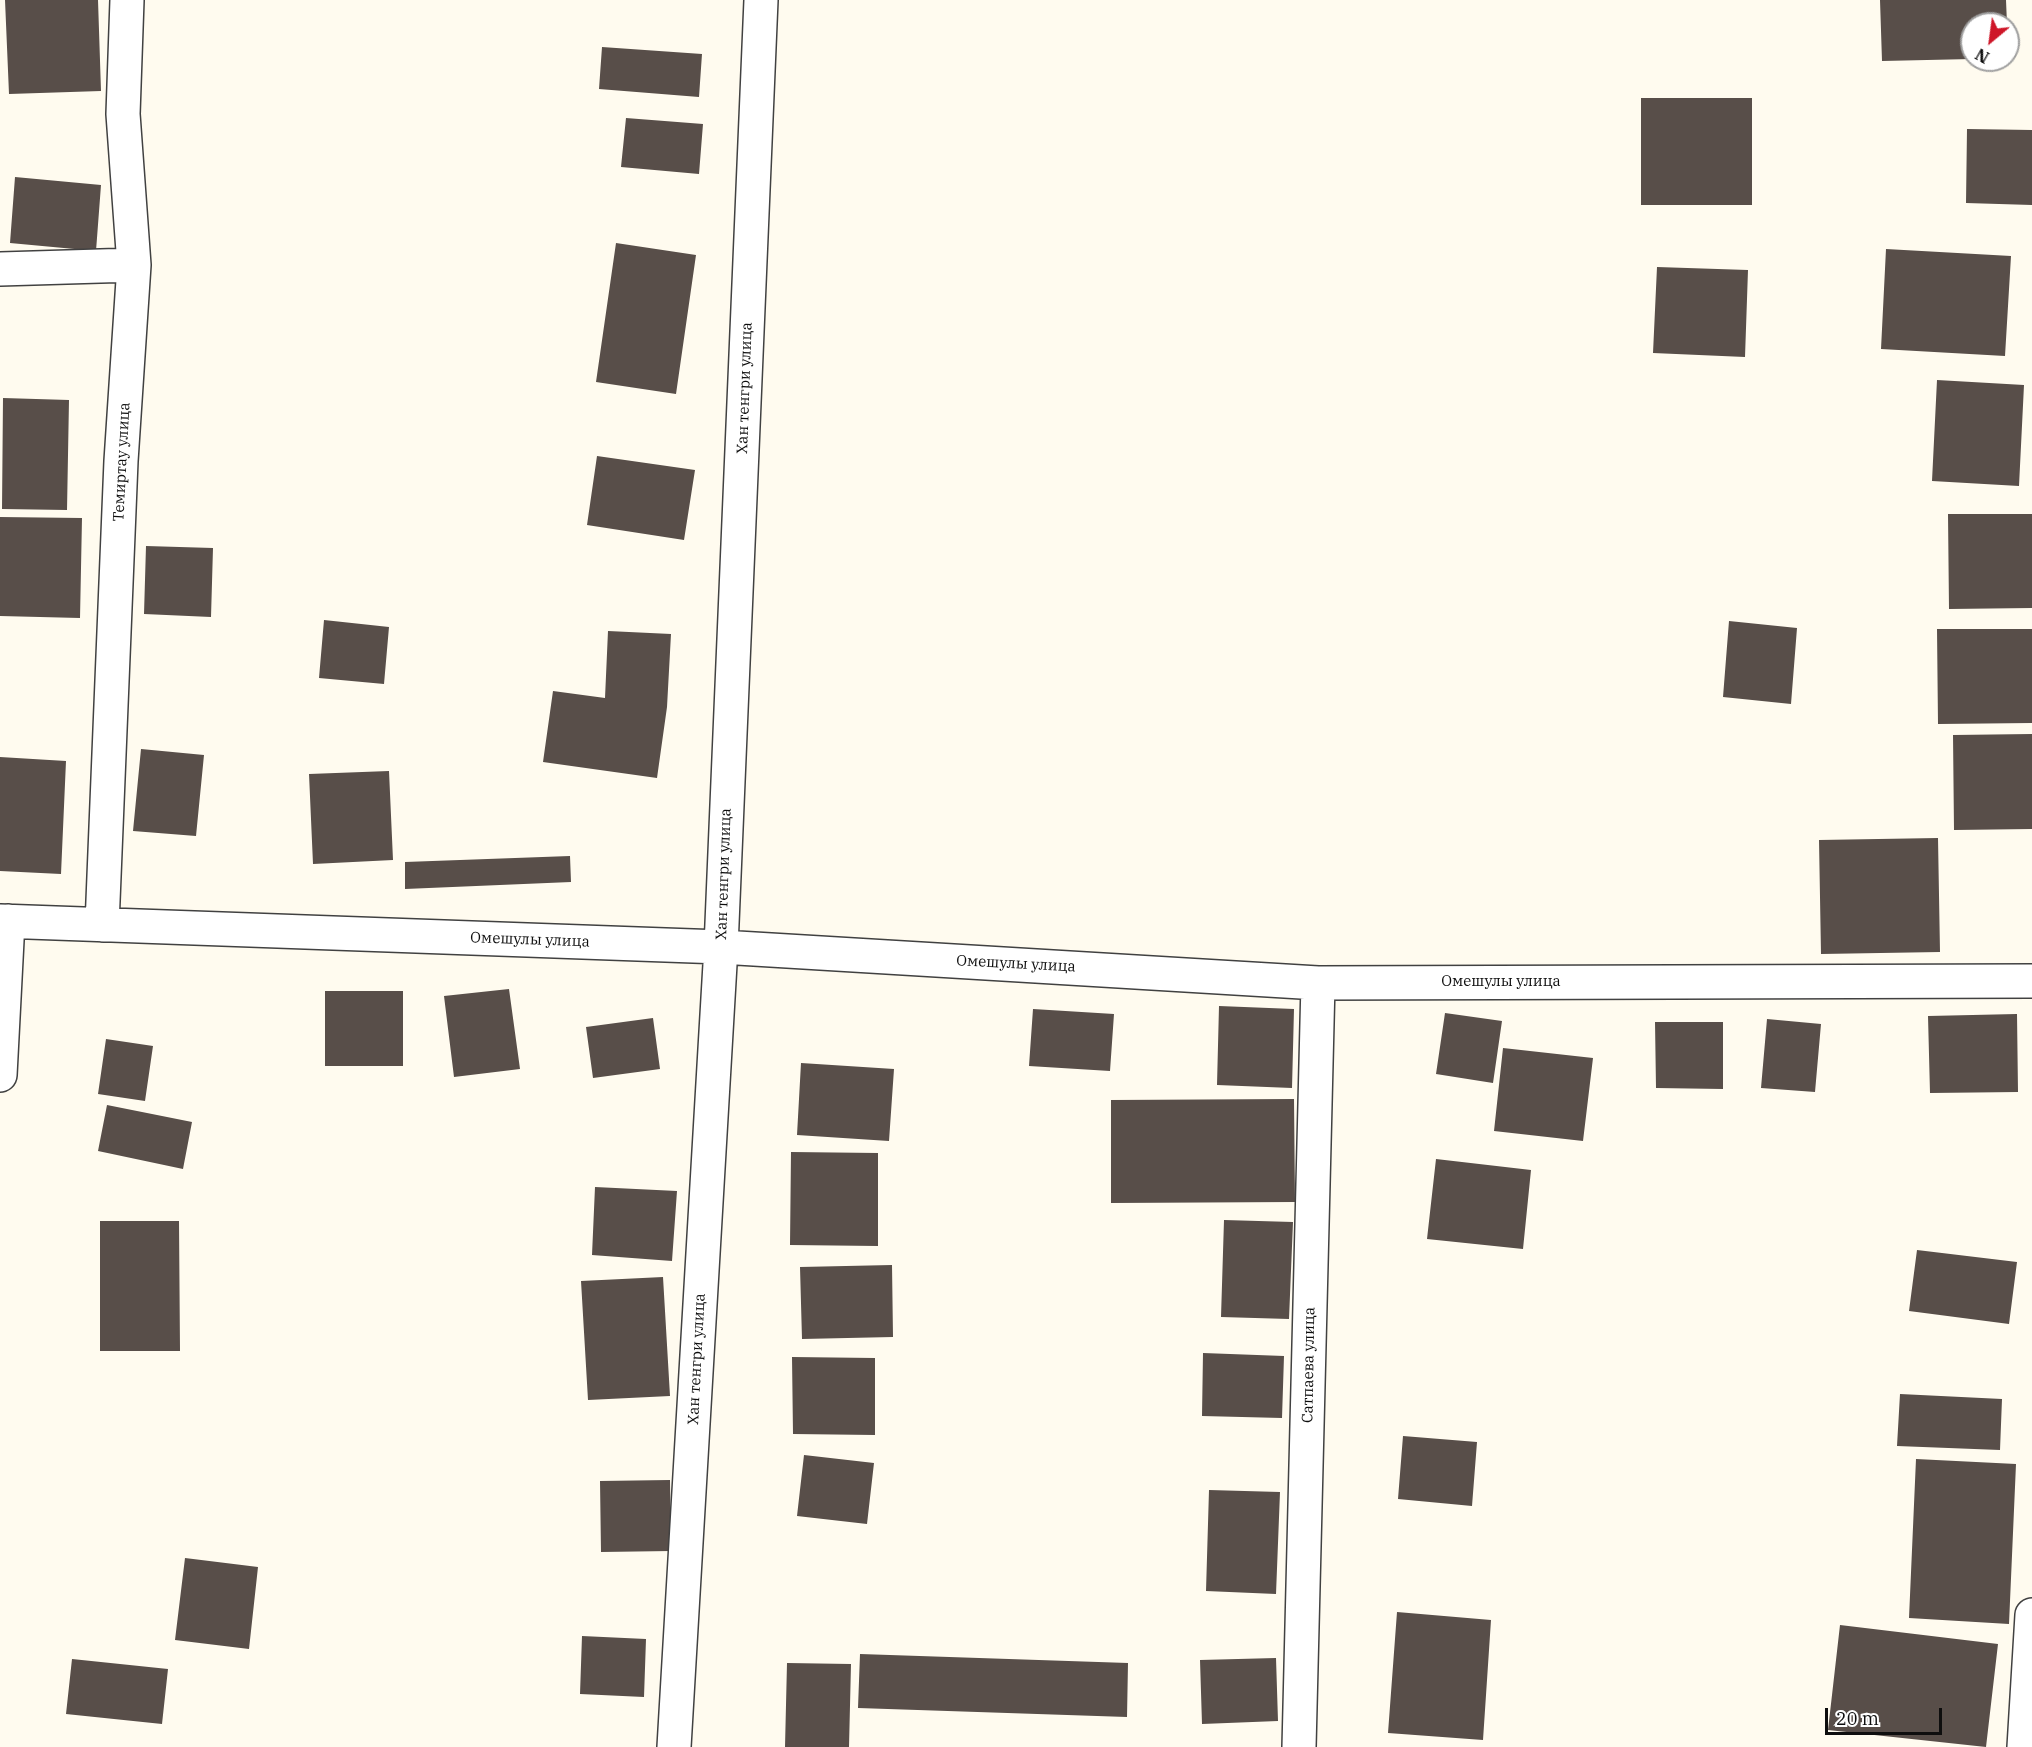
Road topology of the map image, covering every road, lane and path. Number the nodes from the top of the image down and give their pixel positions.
1 (127, 0) edge
2 (761, 0) edge
3 (134, 265) junction
4 (0, 269) edge
5 (4, 921) edge
6 (102, 925) junction
7 (721, 947) junction
8 (2032, 981) edge
9 (1318, 982) junction
10 (0, 1076) edge
11 (2032, 1615) edge
12 (674, 1747) edge
13 (1299, 1747) edge
14 (2024, 1747) edge

1 - 3 street, Темиртау улица
2 - 7 street, Хан тенгри улица
3 - 4 street
3 - 6 street, Темиртау улица
5 - 6 street, Омешулы улица
5 - 10 street
6 - 7 street, Омешулы улица
7 - 9 street, Омешулы улица
7 - 12 street, Хан тенгри улица
8 - 9 street, Омешулы улица
9 - 13 street, Сатпаева улица
11 - 14 street

